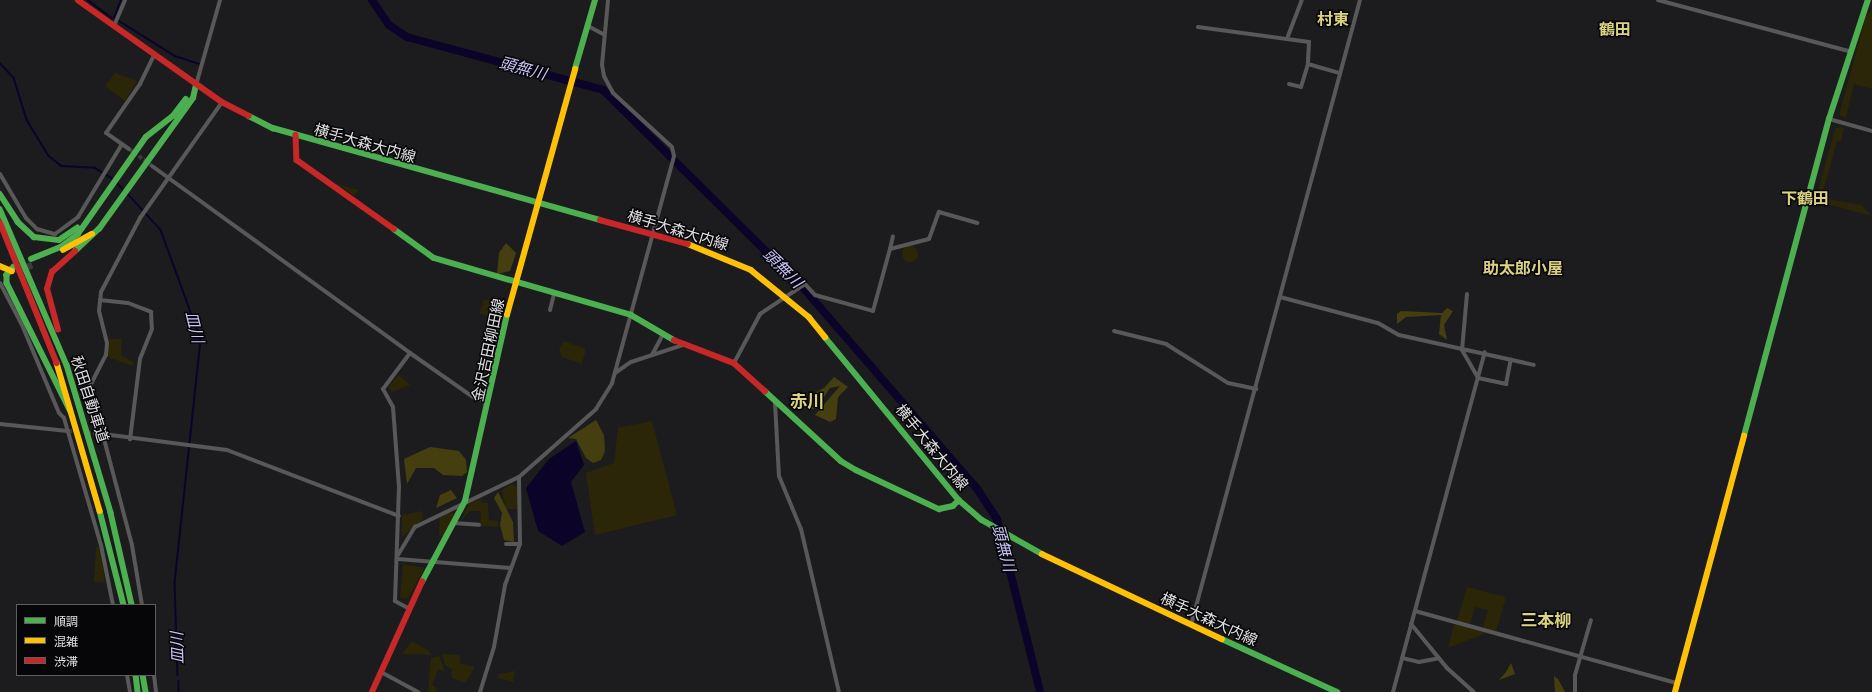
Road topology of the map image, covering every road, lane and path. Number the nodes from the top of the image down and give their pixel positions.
1 (78, 0) edge
2 (125, 0) edge
3 (220, 0) edge
4 (595, 0) edge
5 (608, 0) edge
6 (1302, 0) edge
7 (1356, 0) edge
8 (1360, 0) edge
9 (1658, 0) edge
10 (1868, 0) edge
11 (114, 26) junction
12 (588, 26) junction
13 (1198, 27) dead end
14 (603, 34) junction
15 (1288, 36) junction
16 (1849, 51) junction
17 (154, 55) junction
18 (1308, 64) junction
19 (1340, 73) junction
20 (1289, 84) dead end
21 (196, 85) junction
22 (222, 102) junction
23 (1829, 119) junction
24 (1872, 131) edge
25 (296, 135) junction
26 (122, 144) junction
27 (129, 149) tunnel mouth
28 (152, 166) tunnel mouth
29 (0, 174) edge
30 (168, 177) junction
31 (0, 194) edge
32 (537, 202) junction
33 (0, 209) edge
34 (90, 215) junction
35 (0, 222) edge
36 (977, 223) dead end
37 (99, 230) junction
38 (653, 234) junction
39 (893, 236) dead end
40 (890, 249) junction
41 (0, 266) edge
42 (15, 269) tunnel mouth
43 (9, 272) junction
44 (0, 283) edge
45 (514, 283) junction
46 (554, 294) junction
47 (1467, 294) dead end
48 (788, 296) junction
49 (1280, 297) junction
50 (100, 300) junction
51 (550, 310) dead end
52 (631, 315) junction
53 (1114, 331) dead end
54 (663, 334) junction
55 (683, 345) junction
56 (1462, 347) junction
57 (1485, 352) junction
58 (410, 353) junction
59 (652, 355) junction
60 (1512, 359) junction
61 (734, 363) junction
62 (67, 365) junction
63 (1534, 365) dead end
64 (615, 373) junction
65 (1478, 378) junction
66 (1256, 389) junction
67 (488, 403) junction
68 (775, 403) junction
69 (0, 424) edge
70 (78, 426) junction
71 (68, 431) junction
72 (103, 434) junction
73 (130, 439) junction
74 (520, 477) junction
75 (959, 500) junction
76 (465, 501) junction
77 (399, 516) junction
78 (454, 523) junction
79 (479, 525) dead end
80 (506, 544) dead end
81 (520, 544) junction
82 (398, 557) junction
83 (433, 562) junction
84 (511, 568) junction
85 (113, 604) edge
86 (124, 604) edge
87 (132, 604) edge
88 (142, 604) edge
89 (408, 608) junction
90 (1415, 612) junction
91 (1591, 620) dead end
92 (1411, 624) junction
93 (1191, 625) junction
94 (1582, 657) junction
95 (1402, 658) junction
96 (1439, 658) junction
97 (381, 672) junction
98 (127, 676) edge
99 (136, 676) edge
100 (144, 676) edge
101 (154, 676) edge
102 (1677, 683) junction
103 (130, 692) edge
104 (138, 692) edge
105 (146, 692) edge
106 (156, 692) edge
107 (372, 692) edge
108 (418, 692) edge
109 (480, 692) edge
110 (839, 692) edge
111 (1337, 692) edge
112 (1393, 692) edge
113 (1474, 692) edge
114 (1575, 692) edge
115 (1675, 692) edge

1 - 11 main road, 横手大森大内線
2 - 11 street
3 - 21 street
4 - 12 main road, 金沢吉田柳田線
5 - 14 street
6 - 15 street
7 - 8 street
8 - 19 street
9 - 16 street
10 - 16 main road
11 - 17 main road, 横手大森大内線
12 - 14 street
12 - 32 main road, 金沢吉田柳田線
13 - 15 street
14 - 38 street
15 - 18 street
16 - 23 main road
17 - 21 main road, 横手大森大内線
17 - 26 street
18 - 19 street
18 - 20 street
19 - 49 street
21 - 22 main road, 横手大森大内線
21 - 34 main road
21 - 37 main road
22 - 25 main road, 横手大森大内線
22 - 30 street
23 - 24 street
23 - 102 main road
25 - 32 main road, 横手大森大内線
25 - 45 main road
26 - 27 street
26 - 29 street
28 - 30 street
30 - 50 street
30 - 58 street
31 - 34 main road
32 - 38 main road, 横手大森大内線
32 - 45 main road, 金沢吉田柳田線
33 - 62 main road, 秋田自動車道
34 - 37 main road
35 - 70 main road, 秋田自動車道
36 - 40 street
37 - 62 main road
38 - 48 main road, 横手大森大内線
38 - 52 street
39 - 40 street
40 - 48 street
41 - 43 main road
42 - 43 main road
43 - 70 main road
44 - 71 street
45 - 46 main road
45 - 67 main road, 金沢吉田柳田線
46 - 51 street
46 - 52 main road
47 - 56 street
48 - 61 street
48 - 75 main road, 横手大森大内線
49 - 56 street
49 - 66 street
50 - 72 street
50 - 73 street
52 - 54 main road
52 - 64 street
53 - 66 street
54 - 55 main road
54 - 59 street
55 - 59 street
55 - 61 main road
56 - 57 street
56 - 65 street
57 - 60 street
57 - 65 street
58 - 67 street
58 - 77 street
59 - 64 street
60 - 63 street
60 - 65 street
61 - 68 main road
62 - 87 main road, 秋田自動車道
64 - 74 street
65 - 90 street
66 - 93 street
67 - 76 main road, 金沢吉田柳田線
68 - 75 main road
68 - 110 street
69 - 71 street
70 - 86 main road, 秋田自動車道
71 - 85 street
72 - 73 street
72 - 88 street
73 - 77 street
74 - 76 street
74 - 81 street
75 - 93 main road, 横手大森大内線
76 - 78 main road, 金沢吉田柳田線
76 - 82 street
77 - 82 street
78 - 79 street
78 - 83 main road, 金沢吉田柳田線
80 - 81 street
81 - 84 street
82 - 83 street
82 - 89 street
83 - 84 street
83 - 89 main road, 金沢吉田柳田線
84 - 109 street
89 - 97 main road, 金沢吉田柳田線
90 - 92 street
90 - 94 street
91 - 94 street
92 - 95 street
92 - 96 street
93 - 111 main road, 横手大森大内線
94 - 102 street
94 - 114 street
95 - 96 street
95 - 112 street
96 - 113 street
97 - 107 main road, 金沢吉田柳田線
97 - 108 street
98 - 103 street
99 - 104 main road
100 - 105 main road
101 - 106 street
102 - 115 main road

